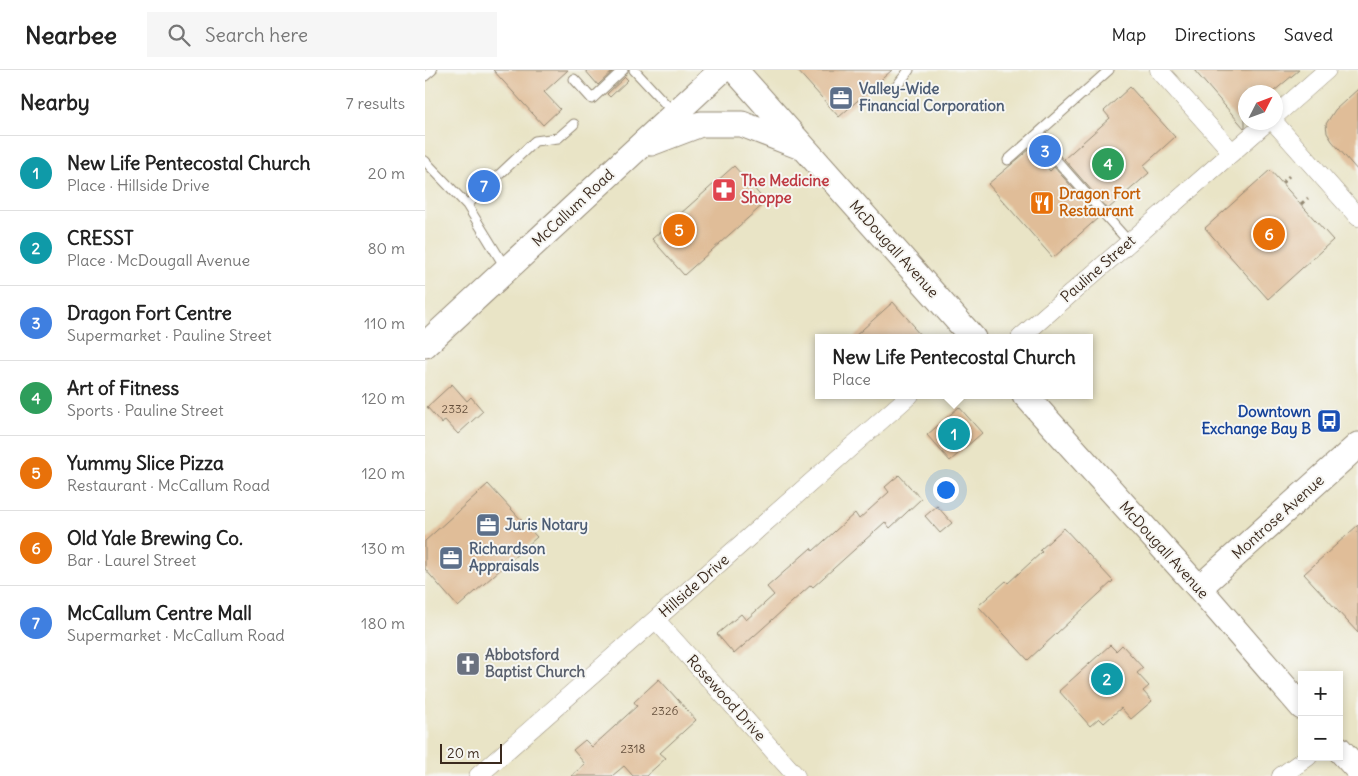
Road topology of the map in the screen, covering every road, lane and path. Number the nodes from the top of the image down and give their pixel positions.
1 (432, 70) edge
2 (623, 70) edge
3 (634, 70) edge
4 (722, 70) edge
5 (735, 70) edge
6 (909, 70) edge
7 (1109, 70) edge
8 (1159, 70) edge
9 (1327, 70) edge
10 (425, 76) edge
11 (574, 79) dead end
12 (896, 87) dead end
13 (1283, 108) edge
14 (675, 114) junction
15 (574, 124) dead end
16 (1258, 130) edge
17 (1281, 130) edge
18 (1035, 136) junction
19 (637, 148) junction
20 (805, 148) junction
21 (1232, 152) junction
22 (425, 160) edge
23 (1008, 160) dead end
24 (1289, 176) dead end
25 (1281, 183) dead end
26 (1308, 198) dead end
27 (1301, 204) dead end
28 (467, 205) junction
29 (1358, 217) edge
30 (1129, 242) junction
31 (507, 269) junction
32 (969, 334) edge
33 (1025, 334) edge
34 (425, 345) edge
35 (906, 399) edge
36 (1029, 399) edge
37 (1358, 445) edge
38 (1199, 588) junction
39 (656, 620) junction
40 (1298, 702) edge
41 (1343, 753) edge
42 (1302, 761) edge
43 (1358, 770) edge
44 (478, 776) edge
45 (796, 776) edge
46 (1281, 776) edge

1 - 10 lane
2 - 11 lane
3 - 14 lane
4 - 14 street, McCallum Road
5 - 20 street, McDougall Avenue
6 - 12 lane
7 - 18 lane
8 - 21 street
9 - 13 street
14 - 19 street, McCallum Road
15 - 28 lane
16 - 21 street, Pauline Street
17 - 29 street
18 - 23 lane
18 - 30 lane
19 - 20 street
19 - 31 street, McCallum Road
20 - 32 street, McDougall Avenue
21 - 30 street, Pauline Street
22 - 28 lane
24 - 25 path
26 - 27 path
28 - 31 lane
30 - 33 street, Pauline Street
31 - 34 street, McCallum Road
35 - 39 street, Hillside Drive
36 - 38 street, McDougall Avenue
37 - 38 street, Montrose Avenue
38 - 40 street, McDougall Avenue
39 - 44 street, Hillside Drive
39 - 45 street, Rosewood Drive
41 - 43 street
42 - 46 street

